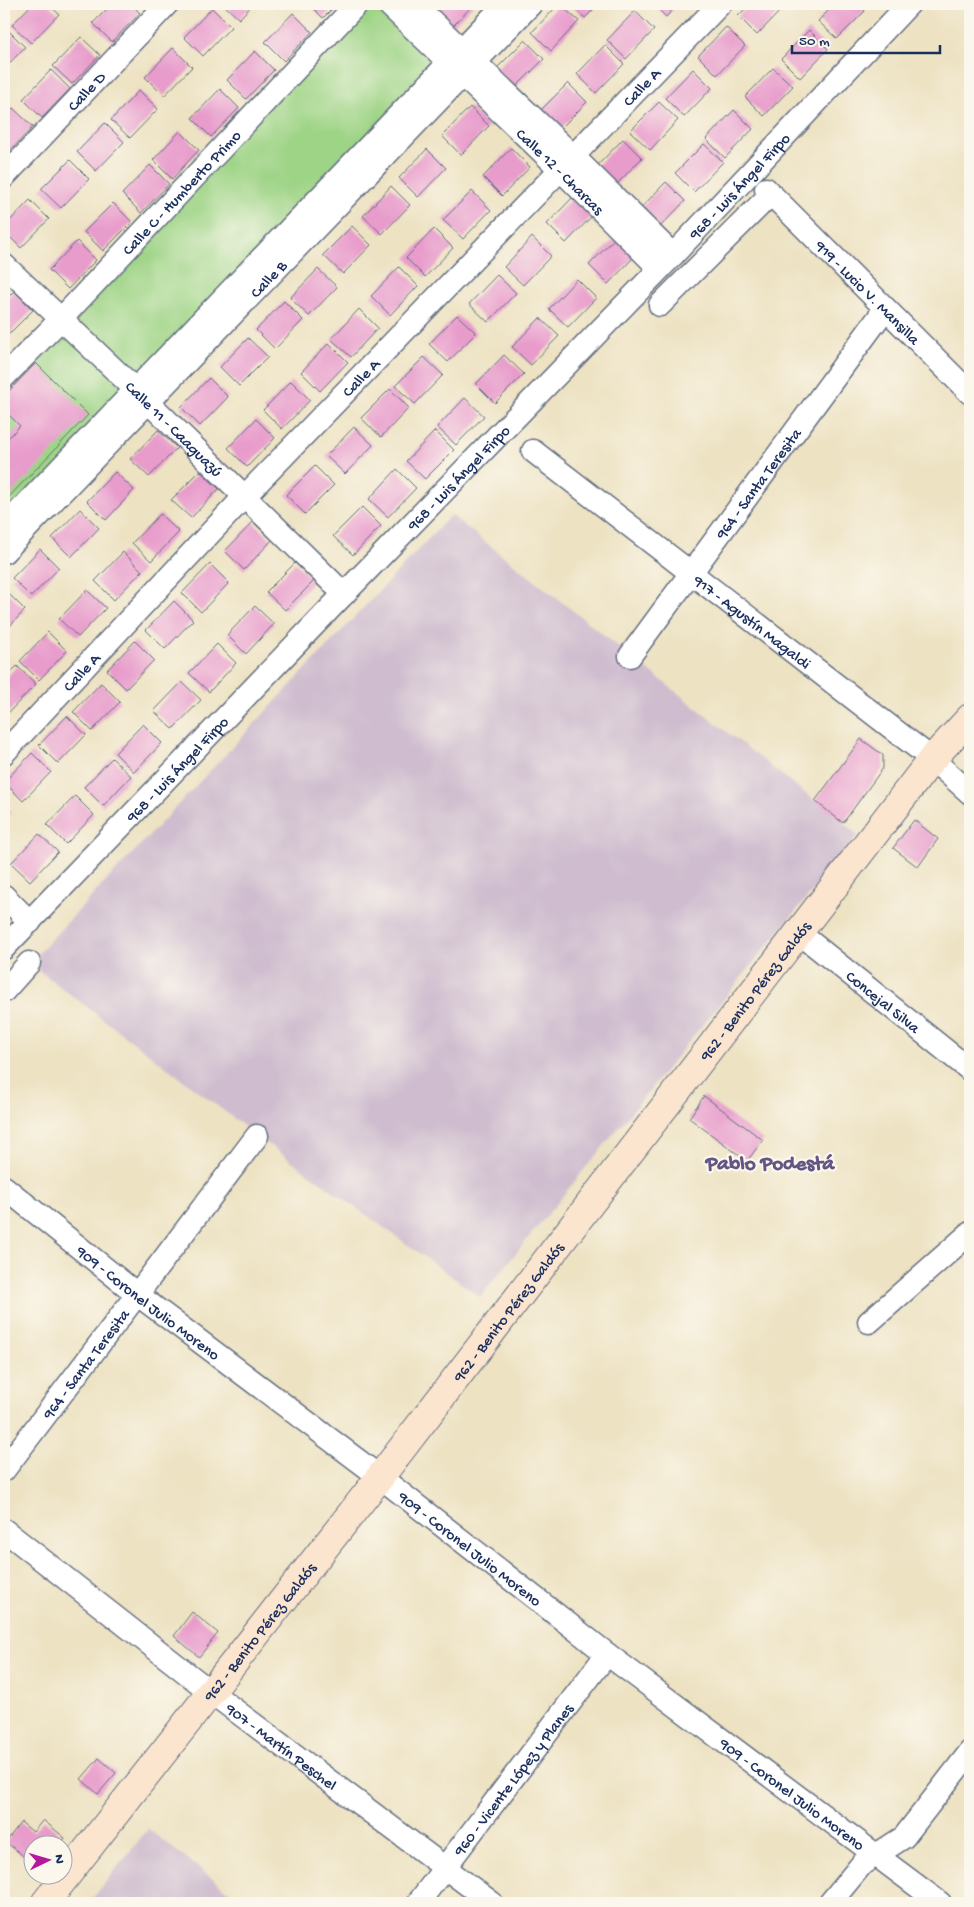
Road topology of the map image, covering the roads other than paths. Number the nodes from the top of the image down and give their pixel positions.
1 (167, 4) edge
2 (357, 4) edge
3 (388, 4) edge
4 (414, 4) edge
5 (505, 4) edge
6 (531, 4) edge
7 (720, 4) edge
8 (909, 4) edge
9 (462, 62) junction
10 (567, 163) junction
11 (4, 177) edge
12 (666, 261) junction
13 (4, 265) edge
14 (660, 305) dead end
15 (885, 310) junction
16 (61, 319) junction
17 (4, 377) edge
18 (970, 393) edge
19 (141, 395) junction
20 (533, 451) dead end
21 (245, 496) junction
22 (4, 527) edge
23 (4, 552) edge
24 (691, 572) junction
25 (344, 594) junction
26 (630, 656) dead end
27 (970, 718) edge
28 (4, 753) edge
29 (932, 759) junction
30 (970, 792) edge
31 (4, 896) edge
32 (30, 922) junction
33 (798, 932) junction
34 (4, 948) edge
35 (29, 963) dead end
36 (4, 991) edge
37 (970, 1070) edge
38 (257, 1136) dead end
39 (4, 1187) edge
40 (970, 1233) edge
41 (138, 1295) junction
42 (869, 1322) dead end
43 (4, 1470) edge
44 (380, 1477) junction
45 (4, 1530) edge
46 (607, 1654) junction
47 (212, 1693) junction
48 (970, 1752) edge
49 (877, 1855) junction
50 (446, 1868) junction
51 (45, 1903) edge
52 (418, 1903) edge
53 (492, 1903) edge
54 (830, 1903) edge
55 (940, 1903) edge

1 - 11 street, Calle D
2 - 16 street, Calle C - Humberto Primo
3 - 9 street
4 - 9 street
5 - 9 street, Calle B
6 - 9 street, Calle B
7 - 10 street, Calle A
8 - 12 street, 968 - Luis Ángel Firpo
9 - 10 street, Calle 12 - Charcas
9 - 19 street, Calle B
10 - 12 street, Calle 12 - Charcas
10 - 21 street, Calle A
12 - 25 street, 968 - Luis Ángel Firpo
13 - 16 street, Calle 11 - Caaguazú
14 - 15 street, 919 - Lucio V. Mansilla
15 - 18 street, 919 - Lucio V. Mansilla
15 - 24 street, 964 - Santa Teresita
16 - 17 street, Calle C - Humberto Primo
16 - 19 street, Calle 11 - Caaguazú
19 - 21 street, Calle 11 - Caaguazú
19 - 22 street, Calle B
19 - 23 street, Calle B
20 - 24 street, 917 - Agustín Magaldi
21 - 25 street, Calle 11 - Caaguazú
21 - 28 street, Calle A
24 - 26 street, 964 - Santa Teresita
24 - 29 street, 917 - Agustín Magaldi
25 - 32 street, 968 - Luis Ángel Firpo
27 - 29 main road, 962 - Benito Pérez Galdós
29 - 30 street, 917 - Agustín Magaldi
29 - 33 main road, 962 - Benito Pérez Galdós
31 - 32 street
32 - 34 street, 968 - Luis Ángel Firpo
33 - 37 street, Concejal Silva
33 - 44 main road, 962 - Benito Pérez Galdós
35 - 36 street
38 - 41 street, 964 - Santa Teresita
39 - 41 street, 909 - Coronel Julio Moreno
40 - 42 street
41 - 43 street, 964 - Santa Teresita
41 - 44 street, 909 - Coronel Julio Moreno
44 - 46 street, 909 - Coronel Julio Moreno
44 - 47 main road, 962 - Benito Pérez Galdós
45 - 47 street, 907 - Martín Peschel
46 - 49 street, 909 - Coronel Julio Moreno
46 - 50 street, 960 - Vicente López y Planes
47 - 50 street, 907 - Martín Peschel
47 - 51 main road, 962 - Benito Pérez Galdós
48 - 49 street
49 - 54 street
49 - 55 street, 909 - Coronel Julio Moreno
50 - 52 street, 960 - Vicente López y Planes
50 - 53 street, 907 - Martín Peschel

